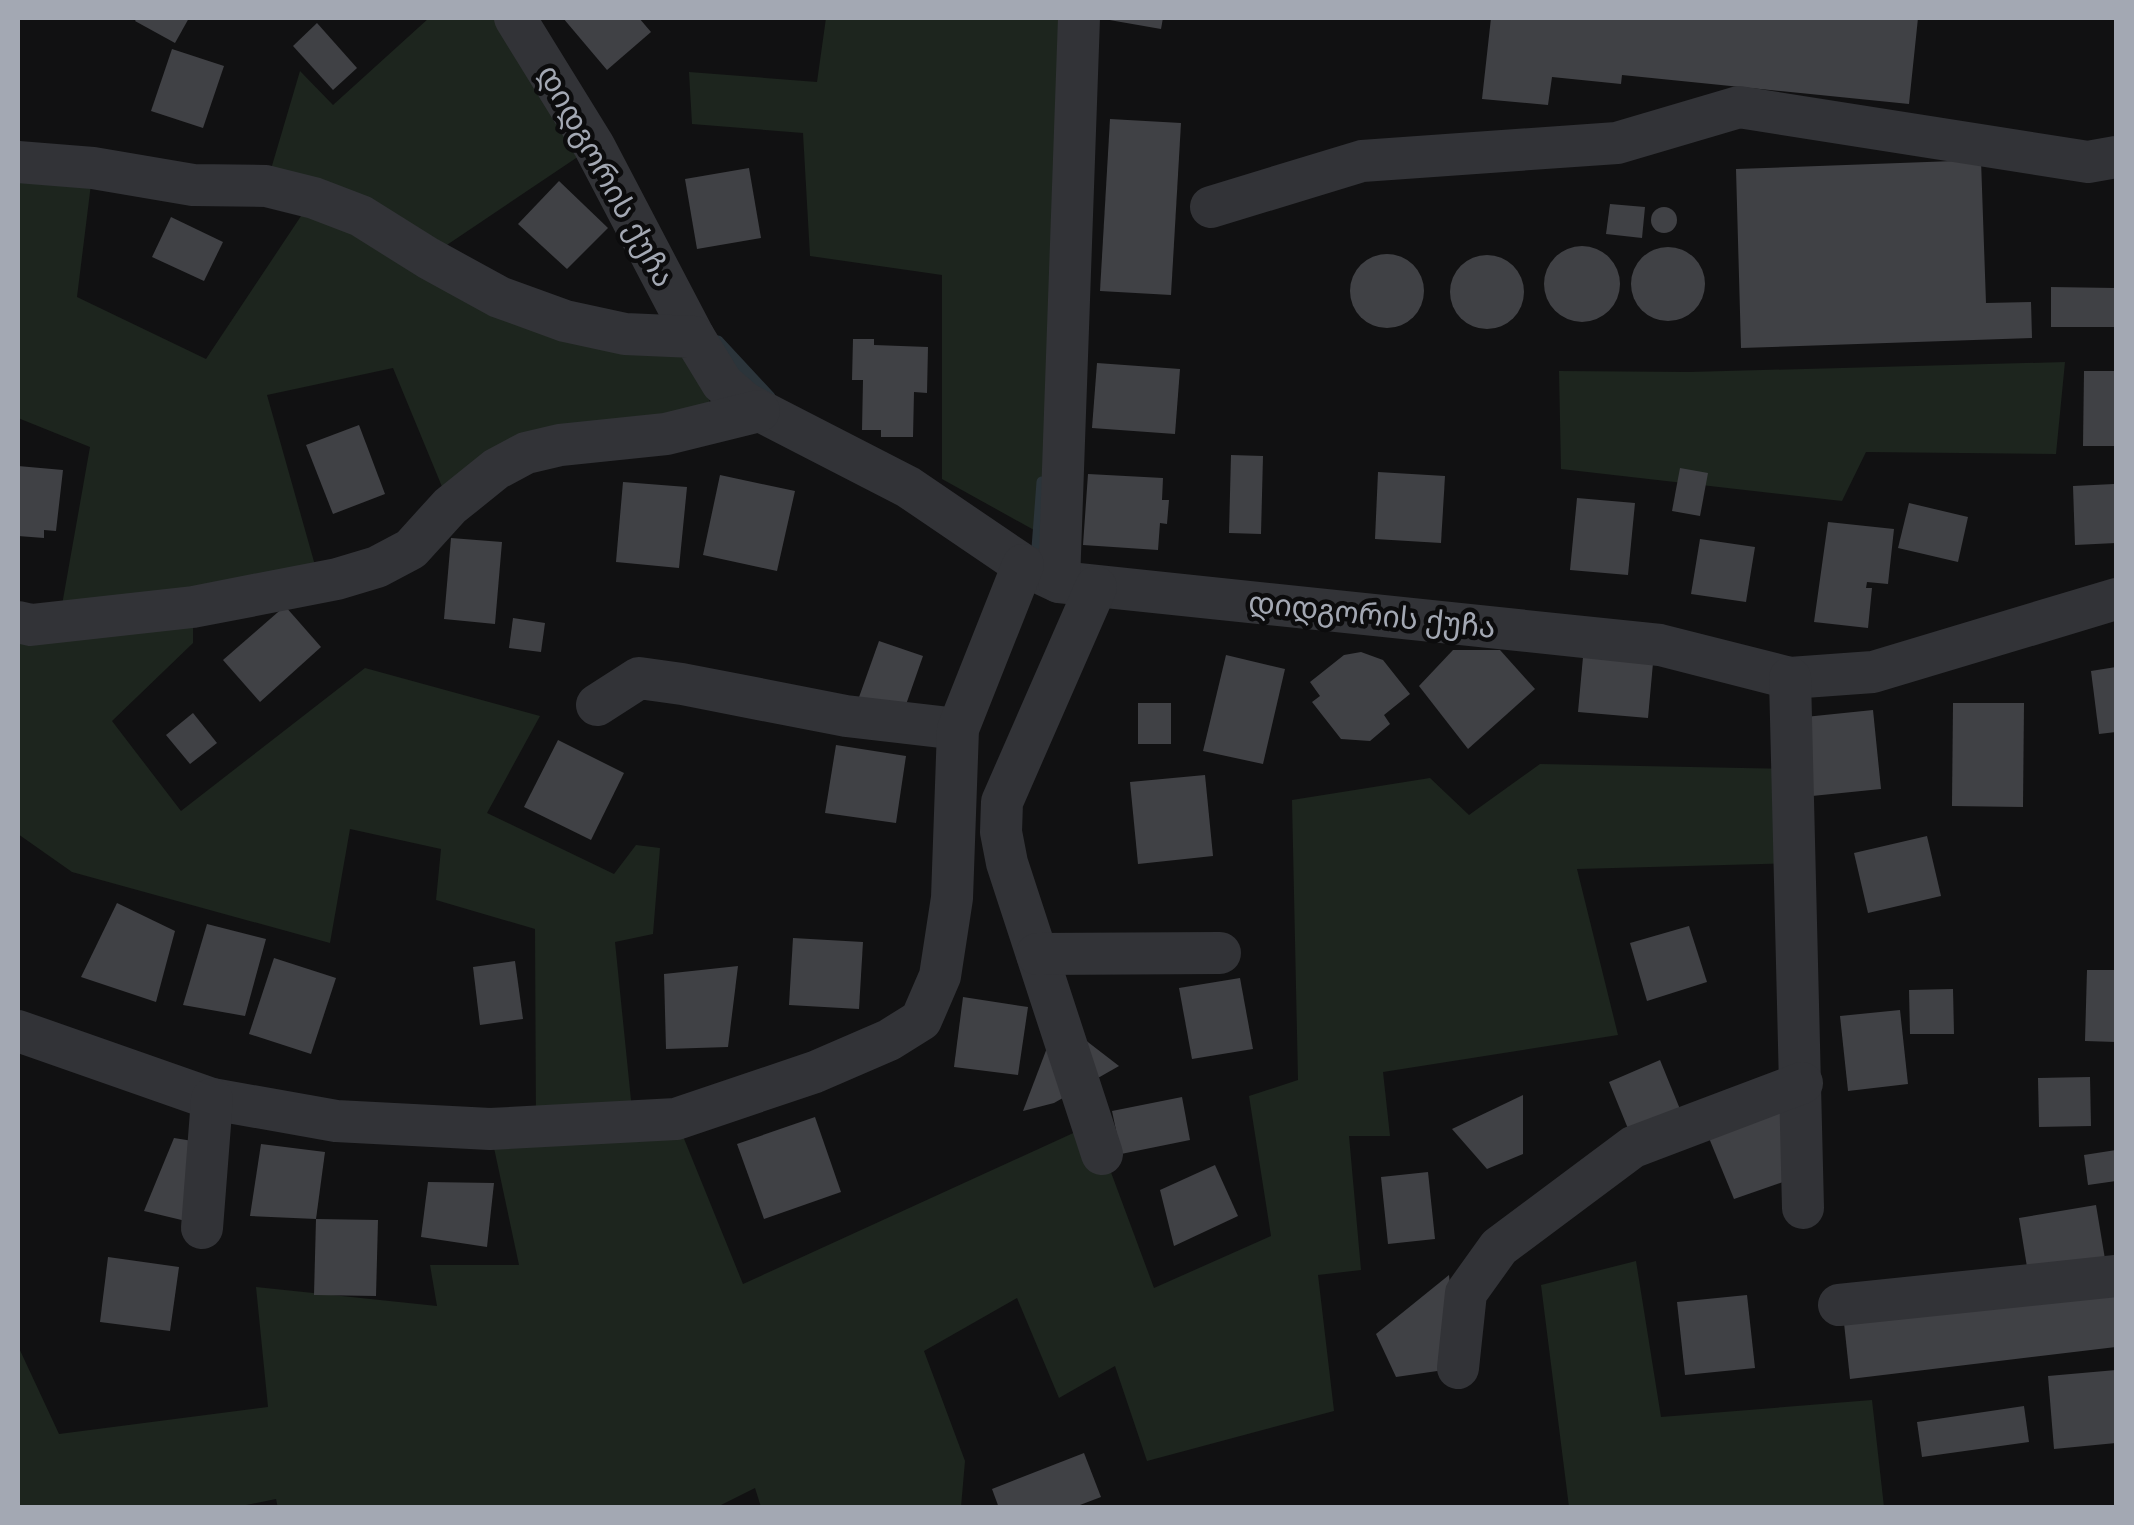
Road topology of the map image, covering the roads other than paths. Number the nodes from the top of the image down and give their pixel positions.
1 (515, 18) edge
2 (1079, 18) edge
3 (2116, 157) edge
4 (18, 162) edge
5 (1212, 207) dead end
6 (694, 337) junction
7 (759, 411) junction
8 (1059, 578) junction
9 (2116, 599) edge
10 (18, 622) edge
11 (1790, 678) junction
12 (597, 705) dead end
13 (958, 728) junction
14 (1220, 953) dead end
15 (1037, 954) junction
16 (18, 1031) edge
17 (1802, 1082) junction
18 (212, 1099) junction
19 (1102, 1154) dead end
20 (1803, 1208) dead end
21 (202, 1228) dead end
22 (2116, 1276) edge
23 (1839, 1305) dead end
24 (1458, 1368) dead end

1 - 6 street, დიდგორის ქუჩა
2 - 8 street
3 - 5 street
4 - 6 street, დიდგორის ქუჩა
6 - 7 street, დიდგორის ქუჩა
7 - 8 street, დიდგორის ქუჩა
7 - 10 street
8 - 11 street, დიდგორის ქუჩა
8 - 13 street
8 - 15 street
9 - 11 street, დიდგორის ქუჩა
11 - 17 street
12 - 13 street
13 - 18 street
14 - 15 street
15 - 19 street
16 - 18 street
17 - 20 street
17 - 24 street
18 - 21 street
22 - 23 street

